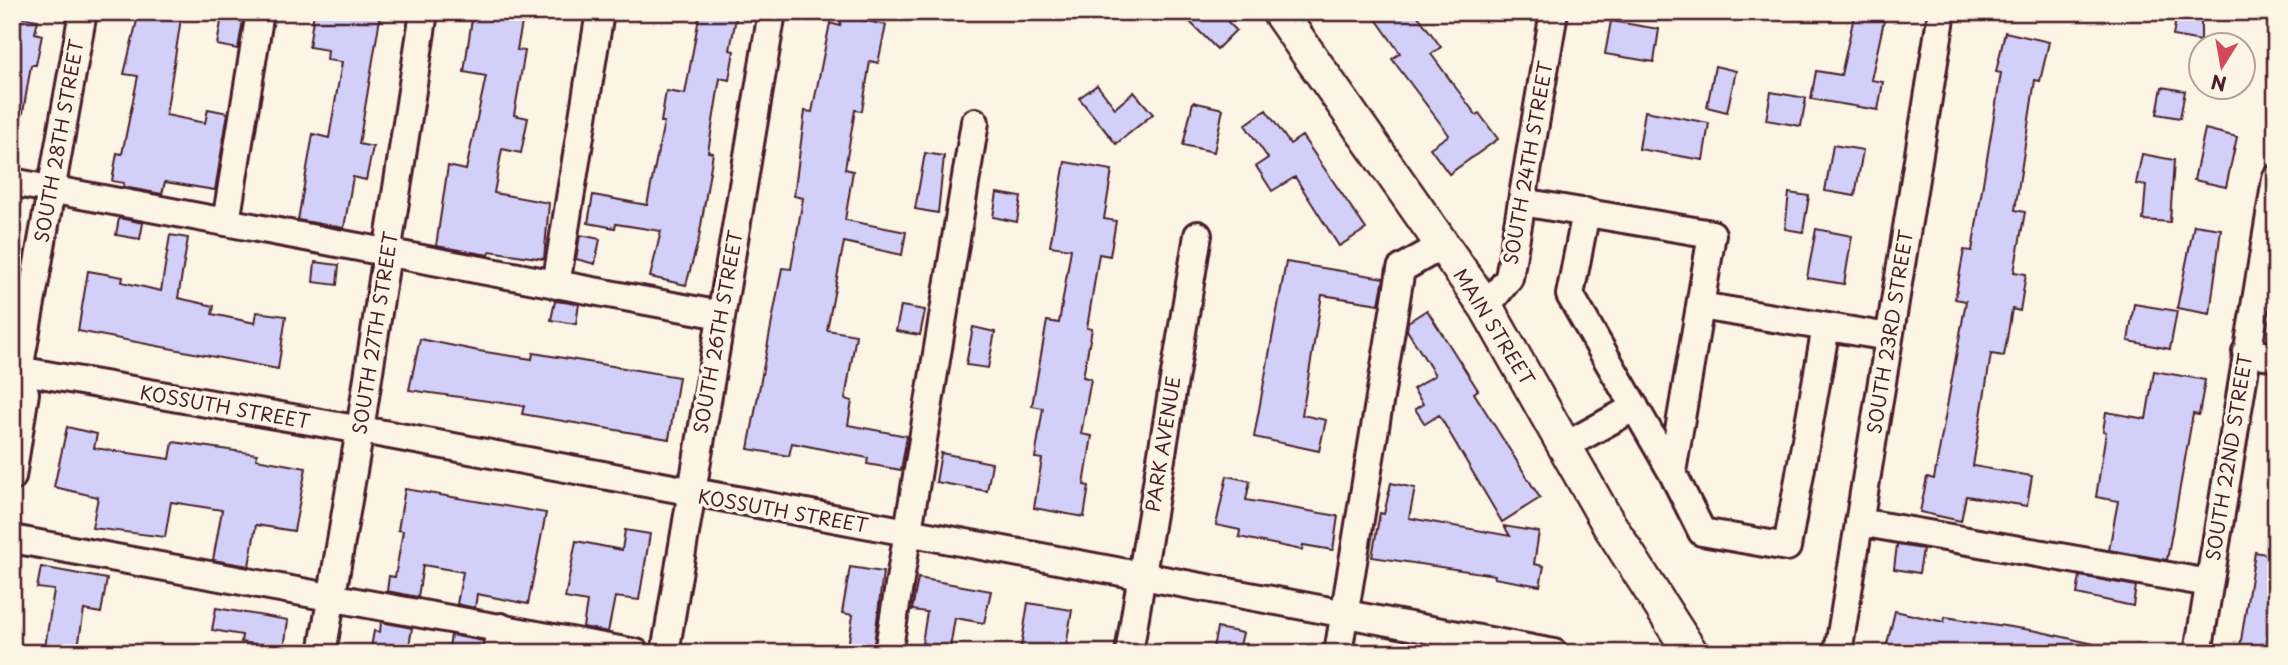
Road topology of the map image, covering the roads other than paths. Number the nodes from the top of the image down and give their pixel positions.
1 (83, 12) edge
2 (260, 12) edge
3 (424, 12) edge
4 (600, 12) edge
5 (772, 12) edge
6 (1279, 12) edge
7 (1554, 12) edge
8 (1942, 12) edge
9 (975, 122) dead end
10 (2276, 179) edge
11 (12, 181) edge
12 (49, 188) junction
13 (1522, 202) junction
14 (1586, 212) junction
15 (226, 222) junction
16 (1198, 235) dead end
17 (1443, 245) junction
18 (387, 254) junction
19 (556, 285) junction
20 (1700, 306) junction
21 (1486, 307) junction
22 (721, 315) junction
23 (1826, 327) junction
24 (1889, 337) junction
25 (2246, 352) junction
26 (2276, 357) edge
27 (15, 370) edge
28 (1635, 407) junction
29 (360, 430) junction
30 (1565, 446) junction
31 (1672, 472) junction
32 (12, 477) edge
33 (691, 494) junction
34 (1859, 522) junction
35 (906, 534) junction
36 (12, 539) edge
37 (1141, 577) junction
38 (2209, 583) junction
39 (331, 598) junction
40 (1344, 615) junction
41 (499, 640) edge
42 (1519, 650) edge
43 (322, 653) edge
44 (636, 653) edge
45 (665, 653) edge
46 (888, 653) edge
47 (1129, 653) edge
48 (1338, 653) edge
49 (1554, 653) edge
50 (1691, 653) edge
51 (1838, 653) edge
52 (2198, 653) edge

1 - 12 street, SOUTH 28TH STREET
2 - 15 street
3 - 18 street, SOUTH 27TH STREET
4 - 19 street
5 - 22 street, SOUTH 26TH STREET
6 - 17 main road, MAIN STREET
7 - 13 street, SOUTH 24TH STREET
8 - 24 street, SOUTH 23RD STREET
9 - 35 street
10 - 25 street, SOUTH 22ND STREET
11 - 12 street
12 - 15 street
12 - 27 street, SOUTH 28TH STREET
13 - 14 street
13 - 21 street, SOUTH 24TH STREET
14 - 20 street
14 - 28 street
15 - 18 street
16 - 37 street, PARK AVENUE
17 - 21 main road, MAIN STREET
17 - 40 street
18 - 19 street
18 - 29 street, SOUTH 27TH STREET
19 - 22 street
20 - 23 street
20 - 31 street
21 - 30 main road, MAIN STREET
22 - 33 street, SOUTH 26TH STREET
23 - 24 street
23 - 31 street
24 - 34 street, SOUTH 23RD STREET
25 - 26 street
25 - 38 street, SOUTH 22ND STREET
27 - 29 street, KOSSUTH STREET
27 - 32 street, SOUTH 28TH STREET
28 - 30 street
28 - 31 street
29 - 33 street, KOSSUTH STREET
29 - 39 street, SOUTH 27TH STREET
30 - 50 main road, MAIN STREET
33 - 35 street, KOSSUTH STREET
33 - 45 street, SOUTH 26TH STREET
34 - 38 street
34 - 51 street, SOUTH 23RD STREET
35 - 37 street, KOSSUTH STREET
35 - 46 street
36 - 39 street
37 - 40 street, KOSSUTH STREET
37 - 47 street, PARK AVENUE
38 - 52 street, SOUTH 22ND STREET
39 - 41 street
39 - 43 street, SOUTH 27TH STREET
40 - 42 street, KOSSUTH STREET
40 - 48 street
41 - 44 street
42 - 49 street, KOSSUTH STREET

